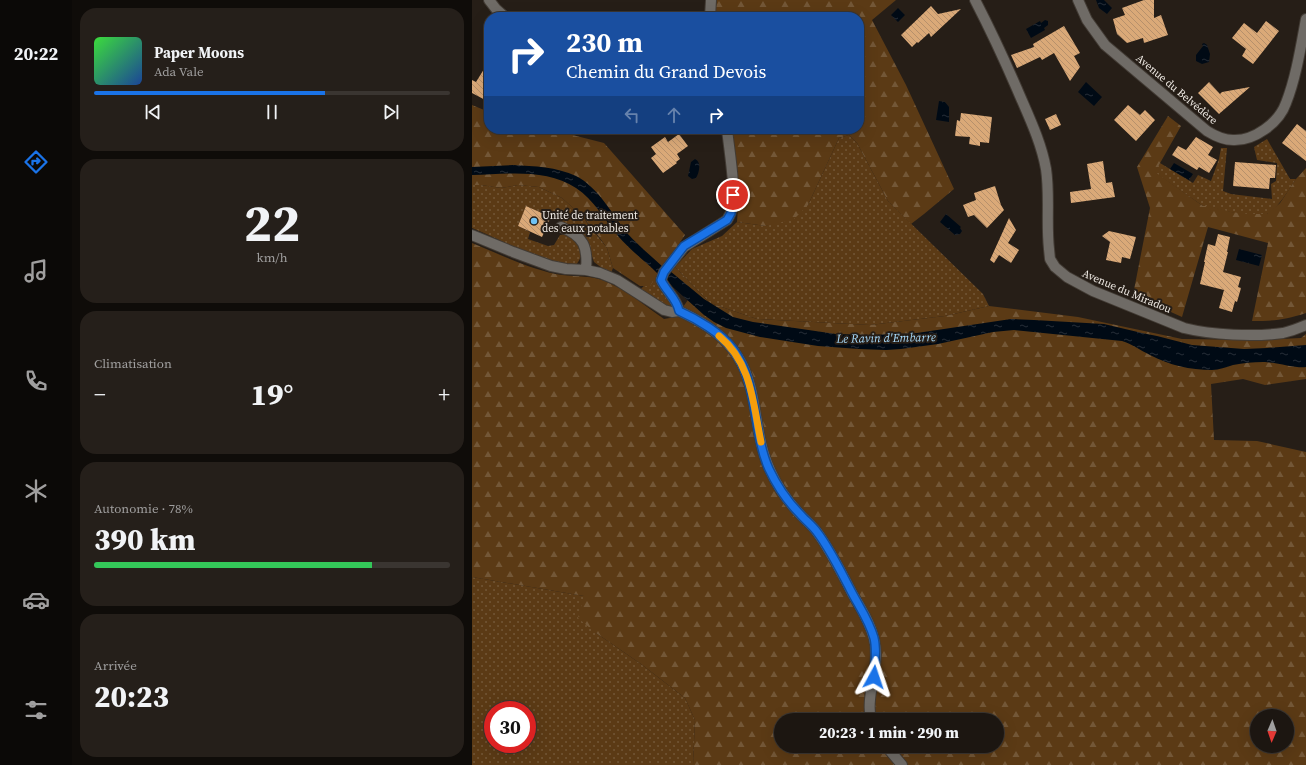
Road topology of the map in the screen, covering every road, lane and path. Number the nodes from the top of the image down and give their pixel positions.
1 (489, 0) edge
2 (710, 0) edge
3 (975, 0) edge
4 (1078, 0) edge
5 (499, 12) edge
6 (710, 12) edge
7 (1306, 19) edge
8 (727, 134) edge
9 (561, 227) dead end
10 (472, 234) edge
11 (586, 270) junction
12 (679, 311) junction
13 (1306, 325) edge
14 (871, 713) edge
15 (892, 753) edge
16 (902, 765) edge

1 - 5 street
2 - 6 street
3 - 13 street, Avenue du Miradou
4 - 7 street, Avenue du Belvédère
8 - 12 street
9 - 11 street
10 - 11 street
11 - 12 street
12 - 14 street
15 - 16 street

